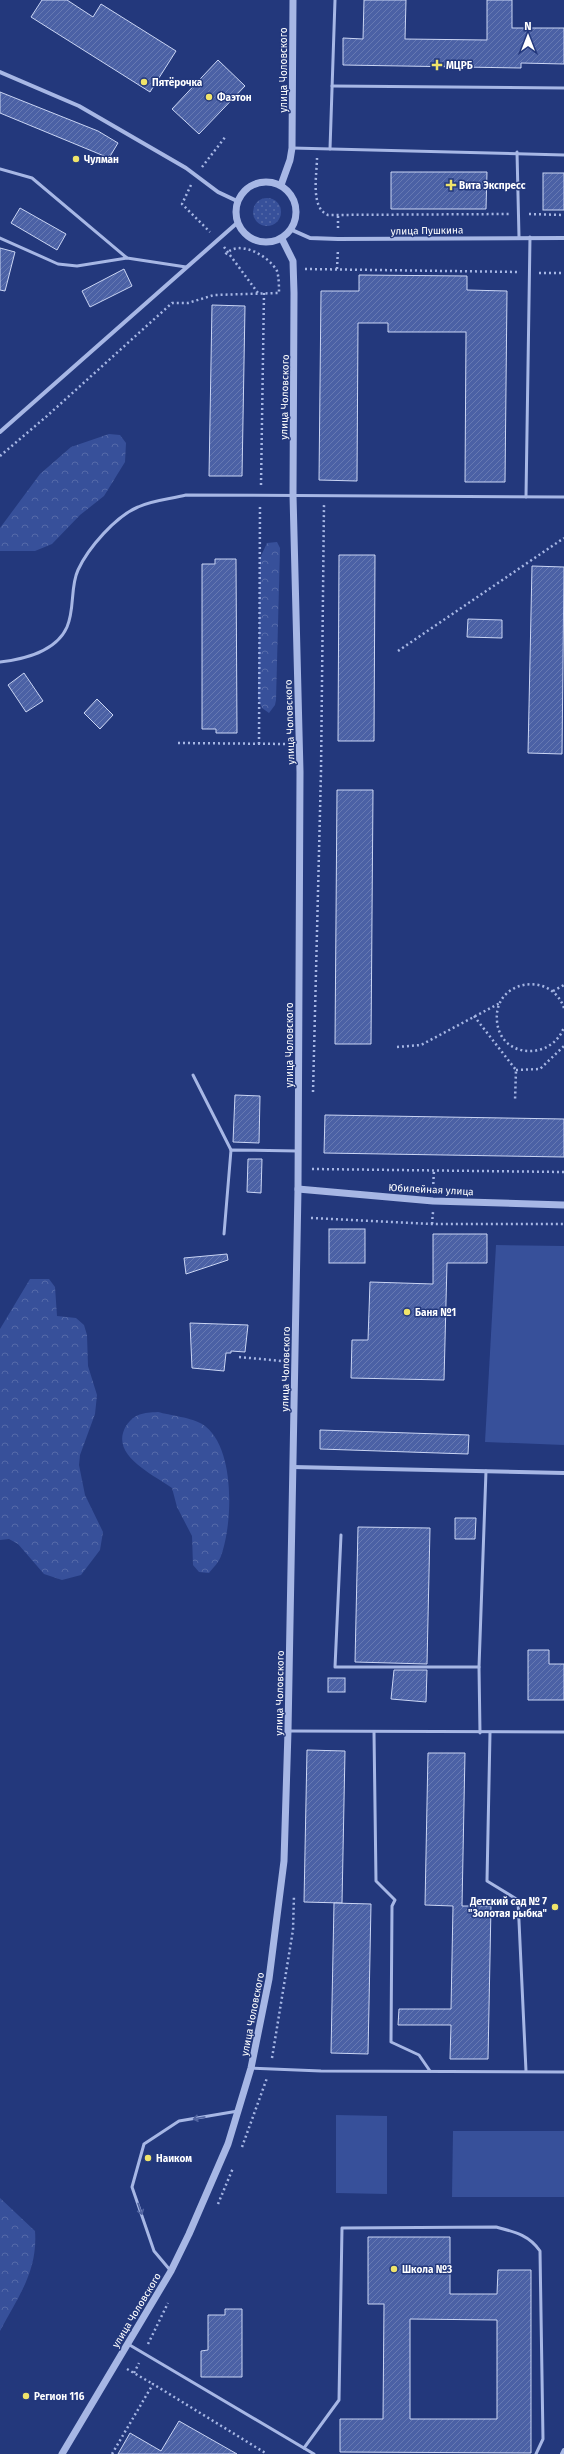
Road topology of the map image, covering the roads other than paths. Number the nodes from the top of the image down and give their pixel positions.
1 (294, 0) edge
2 (335, 0) edge
3 (0, 72) edge
4 (332, 86) junction
5 (564, 88) edge
6 (292, 148) junction
7 (330, 149) junction
8 (517, 152) junction
9 (564, 155) edge
10 (0, 169) edge
11 (281, 185) junction
12 (237, 201) junction
13 (237, 223) junction
14 (292, 230) junction
15 (519, 237) junction
16 (530, 237) junction
17 (0, 238) edge
18 (564, 238) edge
19 (282, 239) junction
20 (127, 258) junction
21 (186, 267) junction
22 (0, 432) edge
23 (293, 495) junction
24 (526, 497) junction
25 (564, 498) edge
26 (0, 662) edge
27 (193, 1075) dead end
28 (231, 1150) junction
29 (298, 1151) junction
30 (298, 1189) junction
31 (564, 1205) edge
32 (224, 1234) dead end
33 (294, 1467) junction
34 (486, 1471) junction
35 (564, 1473) edge
36 (341, 1535) dead end
37 (479, 1667) junction
38 (288, 1731) junction
39 (374, 1732) junction
40 (564, 1732) edge
41 (480, 1733) junction
42 (490, 1733) junction
43 (251, 2068) junction
44 (430, 2071) junction
45 (526, 2071) junction
46 (564, 2072) edge
47 (238, 2111) junction
48 (171, 2271) junction
49 (126, 2343) junction
50 (304, 2448) junction
51 (564, 2450) edge
52 (62, 2454) edge
53 (314, 2454) edge
54 (536, 2454) edge
55 (562, 2454) edge

1 - 6 street, улица Чоловского
2 - 4 lane
3 - 12 street
4 - 5 lane
4 - 7 lane
6 - 7 lane
6 - 11 street, улица Чоловского
7 - 8 lane
8 - 9 lane
8 - 15 lane
10 - 20 lane
11 - 12 street
11 - 14 street
12 - 13 street
13 - 19 street
13 - 21 street
14 - 15 street, улица Пушкина
14 - 19 street
15 - 16 street, улица Пушкина
16 - 18 street, улица Пушкина
16 - 24 lane
17 - 20 lane
19 - 23 street, улица Чоловского
20 - 21 lane
21 - 22 street
23 - 24 lane
23 - 26 lane
23 - 29 street, улица Чоловского
24 - 25 lane
27 - 28 lane
28 - 29 lane
28 - 32 lane
29 - 30 street, улица Чоловского
30 - 31 street, Юбилейная улица
30 - 33 street, улица Чоловского
33 - 34 street
33 - 38 street, улица Чоловского
34 - 35 street
34 - 37 lane
36 - 37 lane
37 - 41 lane
38 - 39 lane
38 - 43 street, улица Чоловского
39 - 41 lane
39 - 44 lane
40 - 42 lane
41 - 42 lane
42 - 45 lane
43 - 44 lane
43 - 47 street, улица Чоловского
44 - 45 lane
45 - 46 lane
47 - 48 street, улица Чоловского
47 -> 48 lane
48 - 49 street, улица Чоловского
49 - 50 lane
49 - 52 street, улица Чоловского
50 - 53 lane
50 - 54 lane
51 - 55 street

